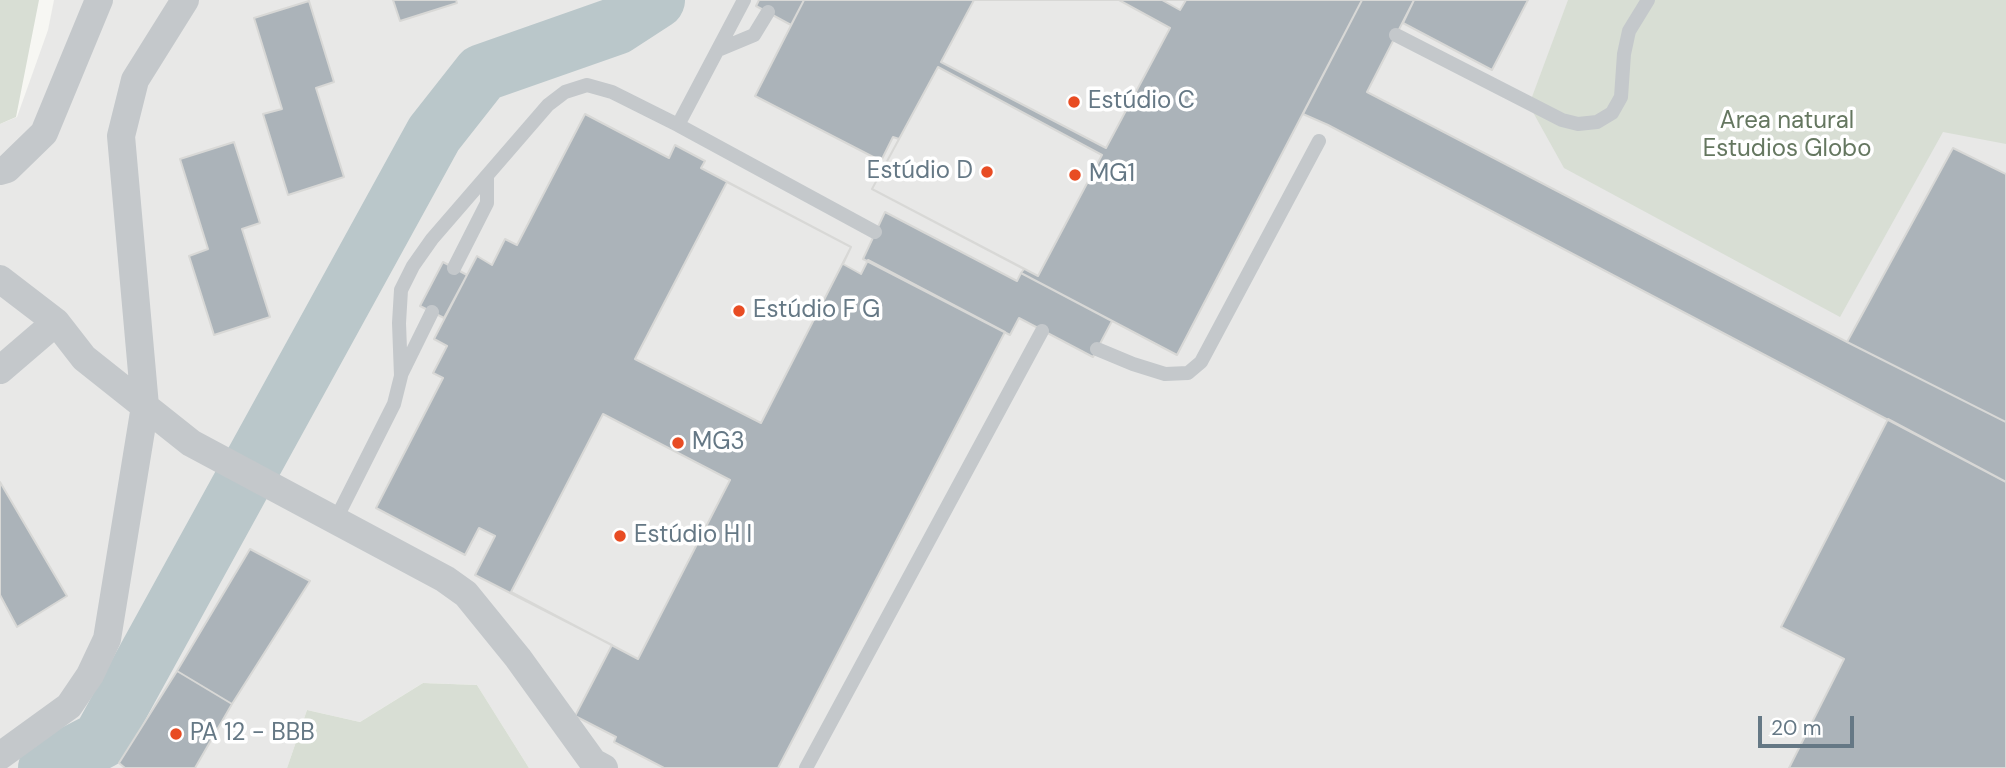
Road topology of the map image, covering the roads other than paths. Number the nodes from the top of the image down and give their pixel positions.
1 (99, 0) edge
2 (185, 0) edge
3 (744, 0) edge
4 (1648, 0) edge
5 (768, 12) dead end
6 (1396, 35) dead end
7 (718, 50) junction
8 (678, 125) junction
9 (1319, 141) dead end
10 (0, 171) edge
11 (487, 176) junction
12 (875, 232) dead end
13 (454, 268) dead end
14 (0, 279) edge
15 (432, 312) dead end
16 (56, 322) junction
17 (1042, 331) dead end
18 (1097, 349) dead end
19 (0, 370) edge
20 (401, 376) junction
21 (145, 406) junction
22 (335, 521) junction
23 (0, 756) edge
24 (604, 768) edge
25 (806, 768) edge

1 - 10 street
2 - 21 street
3 - 7 lane
4 - 6 lane
5 - 7 lane
7 - 8 lane
8 - 11 lane
8 - 12 lane
9 - 18 lane
11 - 13 lane
11 - 20 lane
14 - 16 street
15 - 20 lane
16 - 19 street
16 - 21 street
17 - 25 lane
20 - 22 lane
21 - 22 street
21 - 23 street
22 - 24 street

